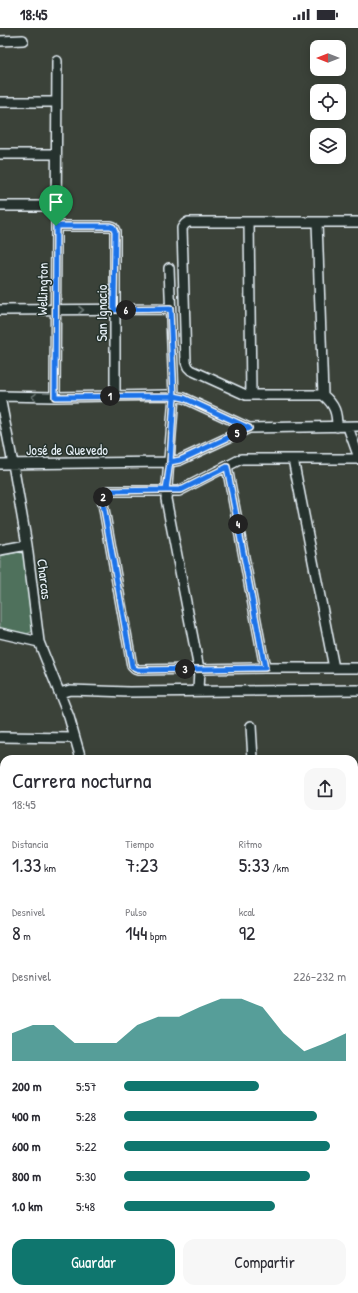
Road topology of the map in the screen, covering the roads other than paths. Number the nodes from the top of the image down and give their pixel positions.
1 (23, 40) dead end
2 (0, 41) edge
3 (57, 61) dead end
4 (0, 102) edge
5 (56, 102) junction
6 (0, 154) edge
7 (56, 154) junction
8 (0, 206) edge
9 (56, 206) junction
10 (249, 222) junction
11 (317, 222) junction
12 (358, 222) edge
13 (56, 226) junction
14 (169, 268) dead end
15 (170, 309) junction
16 (0, 310) edge
17 (55, 310) junction
18 (114, 310) junction
19 (251, 395) junction
20 (323, 395) junction
21 (115, 396) junction
22 (174, 396) junction
23 (0, 397) edge
24 (55, 397) junction
25 (358, 426) edge
26 (337, 427) junction
27 (348, 427) junction
28 (249, 428) junction
29 (358, 455) edge
30 (293, 459) junction
31 (358, 459) edge
32 (170, 462) junction
33 (0, 464) edge
34 (13, 464) junction
35 (227, 467) junction
36 (166, 490) junction
37 (27, 545) junction
38 (0, 550) edge
39 (0, 633) edge
40 (39, 642) junction
41 (265, 668) junction
42 (334, 668) junction
43 (358, 668) edge
44 (199, 669) junction
45 (358, 690) edge
46 (198, 691) junction
47 (60, 693) junction
48 (251, 726) dead end
49 (0, 737) edge
50 (74, 738) junction
51 (80, 755) edge
52 (252, 755) edge

1 - 2 street
3 - 5 street, Wellington
4 - 5 street
5 - 7 street, Wellington
6 - 7 street
7 - 9 street, Wellington
8 - 9 street
9 - 13 street, Wellington
10 - 11 street
10 - 19 street
10 - 19 street
11 - 12 street
11 - 20 street
13 - 17 street, Wellington
13 - 18 street, San Ignacio
14 - 15 street
15 - 18 street
15 - 22 street
16 - 17 street
17 -> 18 street
17 - 24 street, Wellington
18 - 21 street, San Ignacio
19 - 20 street
20 - 26 street
21 - 22 street
21 - 24 street
22 - 28 street
22 - 32 street
24 -> 23 street
23 - 34 street, Charcas
25 - 27 street
26 - 27 street
26 - 28 street
27 - 29 street
28 - 32 street, José de Quevedo
30 - 31 street
30 - 35 street
30 - 42 street
32 - 34 street, José de Quevedo
32 - 36 street
33 - 34 street, José de Quevedo
34 - 37 street, Charcas
35 - 36 street
35 - 41 street
36 - 44 street
36 - 44 street
37 - 38 street
37 - 40 street, Charcas
39 - 40 street
40 - 47 street, Charcas
41 - 42 street
41 - 44 street
42 - 43 street
44 - 46 street
45 - 46 street
46 - 47 street
47 - 50 street, Charcas
48 - 52 street
49 - 50 street
50 - 51 street, Charcas

